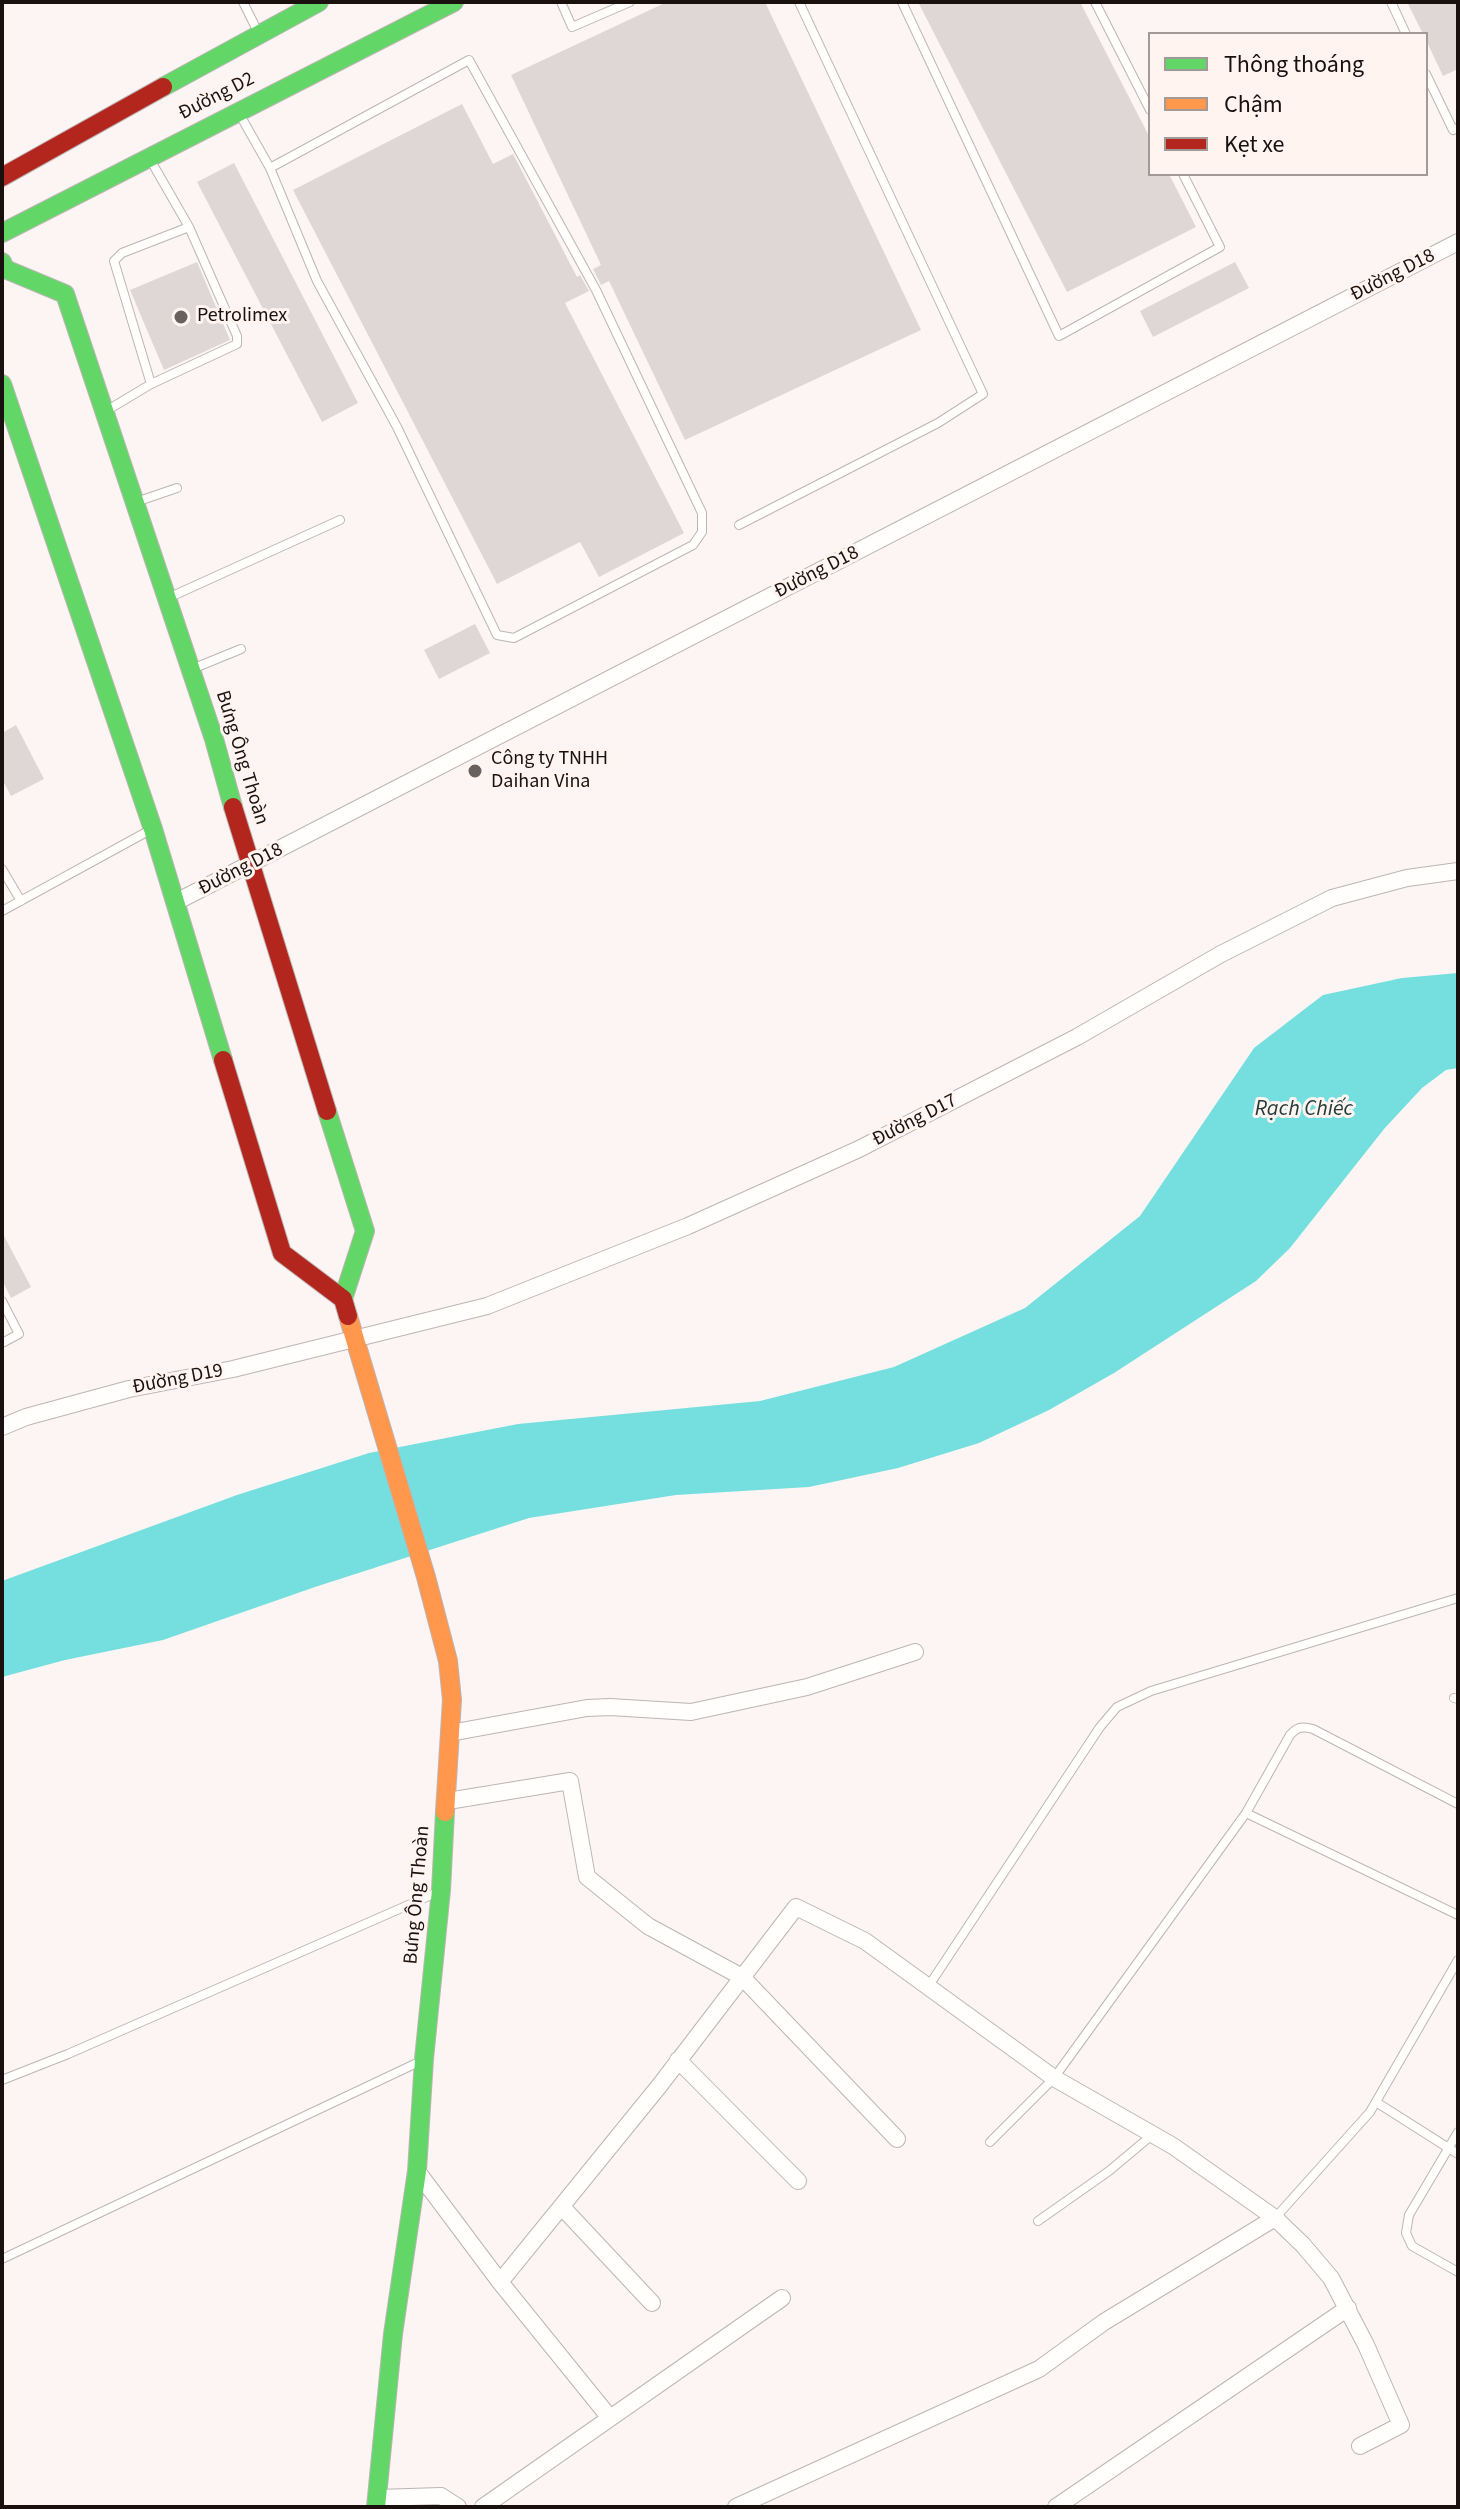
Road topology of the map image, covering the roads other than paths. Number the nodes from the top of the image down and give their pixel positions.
1 (243, 2) edge
2 (319, 2) edge
3 (454, 2) edge
4 (561, 2) edge
5 (630, 2) edge
6 (799, 2) edge
7 (902, 2) edge
8 (1095, 2) edge
9 (1391, 2) edge
10 (1405, 32) edge
11 (259, 33) junction
12 (1428, 78) edge
13 (1148, 106) edge
14 (238, 111) junction
15 (1458, 128) edge
16 (149, 157) junction
17 (270, 168) junction
18 (1184, 176) edge
19 (2, 177) edge
20 (189, 227) junction
21 (2, 233) edge
22 (1458, 242) edge
23 (3, 269) edge
24 (2, 384) edge
25 (151, 384) junction
26 (106, 411) junction
27 (177, 488) dead end
28 (136, 502) junction
29 (340, 520) dead end
30 (739, 525) dead end
31 (168, 598) junction
32 (241, 649) dead end
33 (191, 669) junction
34 (153, 829) junction
35 (250, 866) junction
36 (2, 869) edge
37 (1458, 871) edge
38 (21, 901) junction
39 (176, 902) junction
40 (2, 911) edge
41 (343, 1299) junction
42 (2, 1301) edge
43 (356, 1338) junction
44 (2, 1343) edge
45 (2, 1427) edge
46 (1458, 1598) edge
47 (915, 1652) dead end
48 (450, 1733) junction
49 (448, 1801) junction
50 (1458, 1804) edge
51 (1246, 1813) junction
52 (441, 1890) junction
53 (1458, 1915) edge
54 (1458, 1960) edge
55 (742, 1977) junction
56 (928, 1987) junction
57 (424, 2059) junction
58 (678, 2060) junction
59 (1054, 2078) junction
60 (2, 2080) edge
61 (1376, 2102) junction
62 (1458, 2132) edge
63 (1153, 2134) junction
64 (897, 2139) dead end
65 (990, 2142) dead end
66 (1448, 2148) junction
67 (1458, 2154) edge
68 (417, 2171) junction
69 (798, 2181) dead end
70 (562, 2207) junction
71 (1275, 2218) junction
72 (1038, 2221) dead end
73 (2, 2259) edge
74 (1458, 2272) edge
75 (500, 2282) junction
76 (782, 2298) dead end
77 (652, 2303) dead end
78 (1348, 2308) junction
79 (610, 2418) junction
80 (1360, 2446) dead end
81 (376, 2503) edge
82 (458, 2507) edge
83 (483, 2507) edge
84 (736, 2507) edge
85 (1056, 2507) edge

1 - 11 lane
2 - 11 street, Đường D2
3 - 14 street, Đường D2
4 - 5 lane
6 - 30 lane
7 - 18 lane
8 - 13 lane
9 - 10 lane
11 - 19 street, Đường D2
12 - 15 lane
14 - 16 street, Đường D2
14 - 17 lane
16 - 20 lane
16 - 21 street, Đường D2
17 - 17 lane
20 - 25 lane
20 - 25 lane
22 - 35 street, Đường D18
23 - 26 street, Bưng Ông Thoàn
24 - 34 street
25 - 26 lane
26 - 28 street, Bưng Ông Thoàn
27 - 28 lane
28 - 31 street, Bưng Ông Thoàn
29 - 31 lane
31 - 33 street, Bưng Ông Thoàn
32 - 33 lane
33 - 35 street, Bưng Ông Thoàn
34 - 38 lane
34 - 39 street
35 - 39 street, Đường D18
35 - 41 street, Bưng Ông Thoàn
36 - 38 lane
37 - 43 street, Đường D17
38 - 40 lane
39 - 41 street
41 - 43 street, Bưng Ông Thoàn
42 - 44 lane
43 - 45 street, Đường D19
43 - 48 street, Bưng Ông Thoàn
46 - 56 lane
47 - 48 street
48 - 49 street, Bưng Ông Thoàn
49 - 52 street, Bưng Ông Thoàn
49 - 55 street
50 - 51 lane
51 - 53 lane
51 - 59 lane
52 - 57 street, Bưng Ông Thoàn
52 - 60 lane
54 - 61 lane
55 - 56 street
55 - 58 street
55 - 64 street
56 - 59 street
57 - 68 street, Bưng Ông Thoàn
57 - 73 lane
58 - 69 street
58 - 70 street
59 - 63 street
59 - 65 lane
61 - 66 lane
61 - 71 lane
62 - 66 lane
63 - 71 street
63 - 72 lane
66 - 67 lane
66 - 74 lane
68 - 75 street
68 - 81 street, Bưng Ông Thoàn
70 - 75 street
70 - 77 street
71 - 78 street
71 - 84 street
75 - 79 street
76 - 79 street
78 - 80 street
78 - 85 street
79 - 83 street
81 - 82 street

